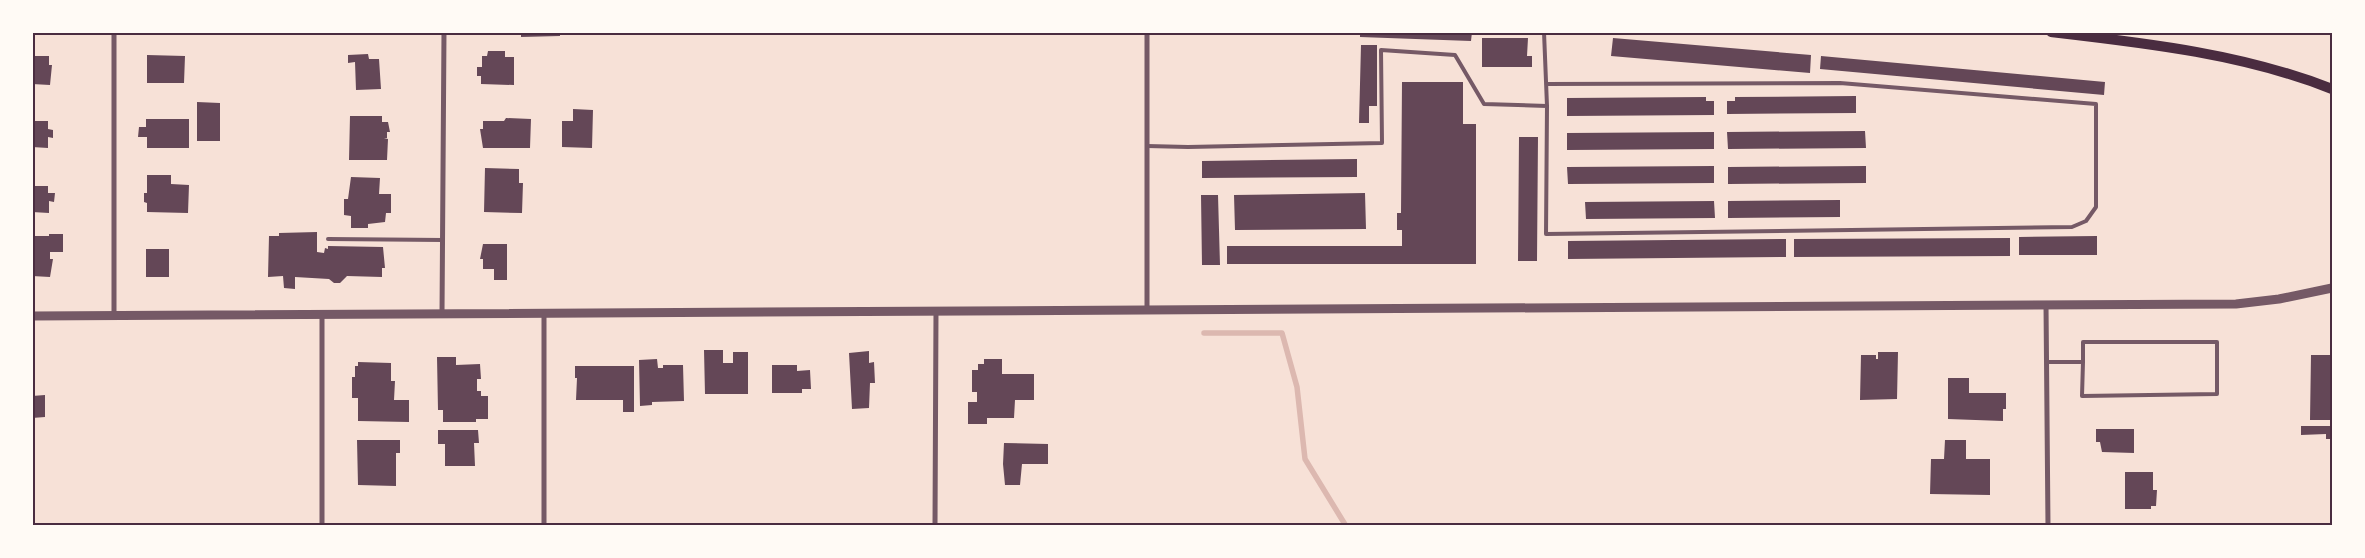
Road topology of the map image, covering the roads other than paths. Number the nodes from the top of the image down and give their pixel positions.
1 (114, 32) edge
2 (444, 32) edge
3 (1147, 32) edge
4 (1544, 32) edge
5 (2051, 32) edge
6 (1546, 84) junction
7 (2332, 89) edge
8 (1547, 106) junction
9 (1147, 146) junction
10 (328, 239) dead end
11 (443, 240) junction
12 (2332, 288) edge
13 (2046, 304) junction
14 (1147, 310) junction
15 (936, 311) junction
16 (544, 313) junction
17 (322, 314) junction
18 (442, 314) junction
19 (32, 316) edge
20 (114, 316) junction
21 (2047, 362) junction
22 (2082, 362) junction
23 (322, 526) edge
24 (544, 526) edge
25 (934, 526) edge
26 (2048, 526) edge

1 - 20 street
2 - 11 street
3 - 9 street
4 - 6 lane
5 - 7 main road
6 - 8 lane
6 - 8 lane
8 - 9 lane
9 - 14 street
10 - 11 lane
11 - 18 street
12 - 13 street
13 - 14 street
13 - 21 street
14 - 15 street
15 - 16 street
15 - 25 street
16 - 18 street
16 - 24 street
17 - 18 street
17 - 20 street
17 - 23 street
19 - 20 street
21 - 22 lane
21 - 26 street
22 - 22 lane

